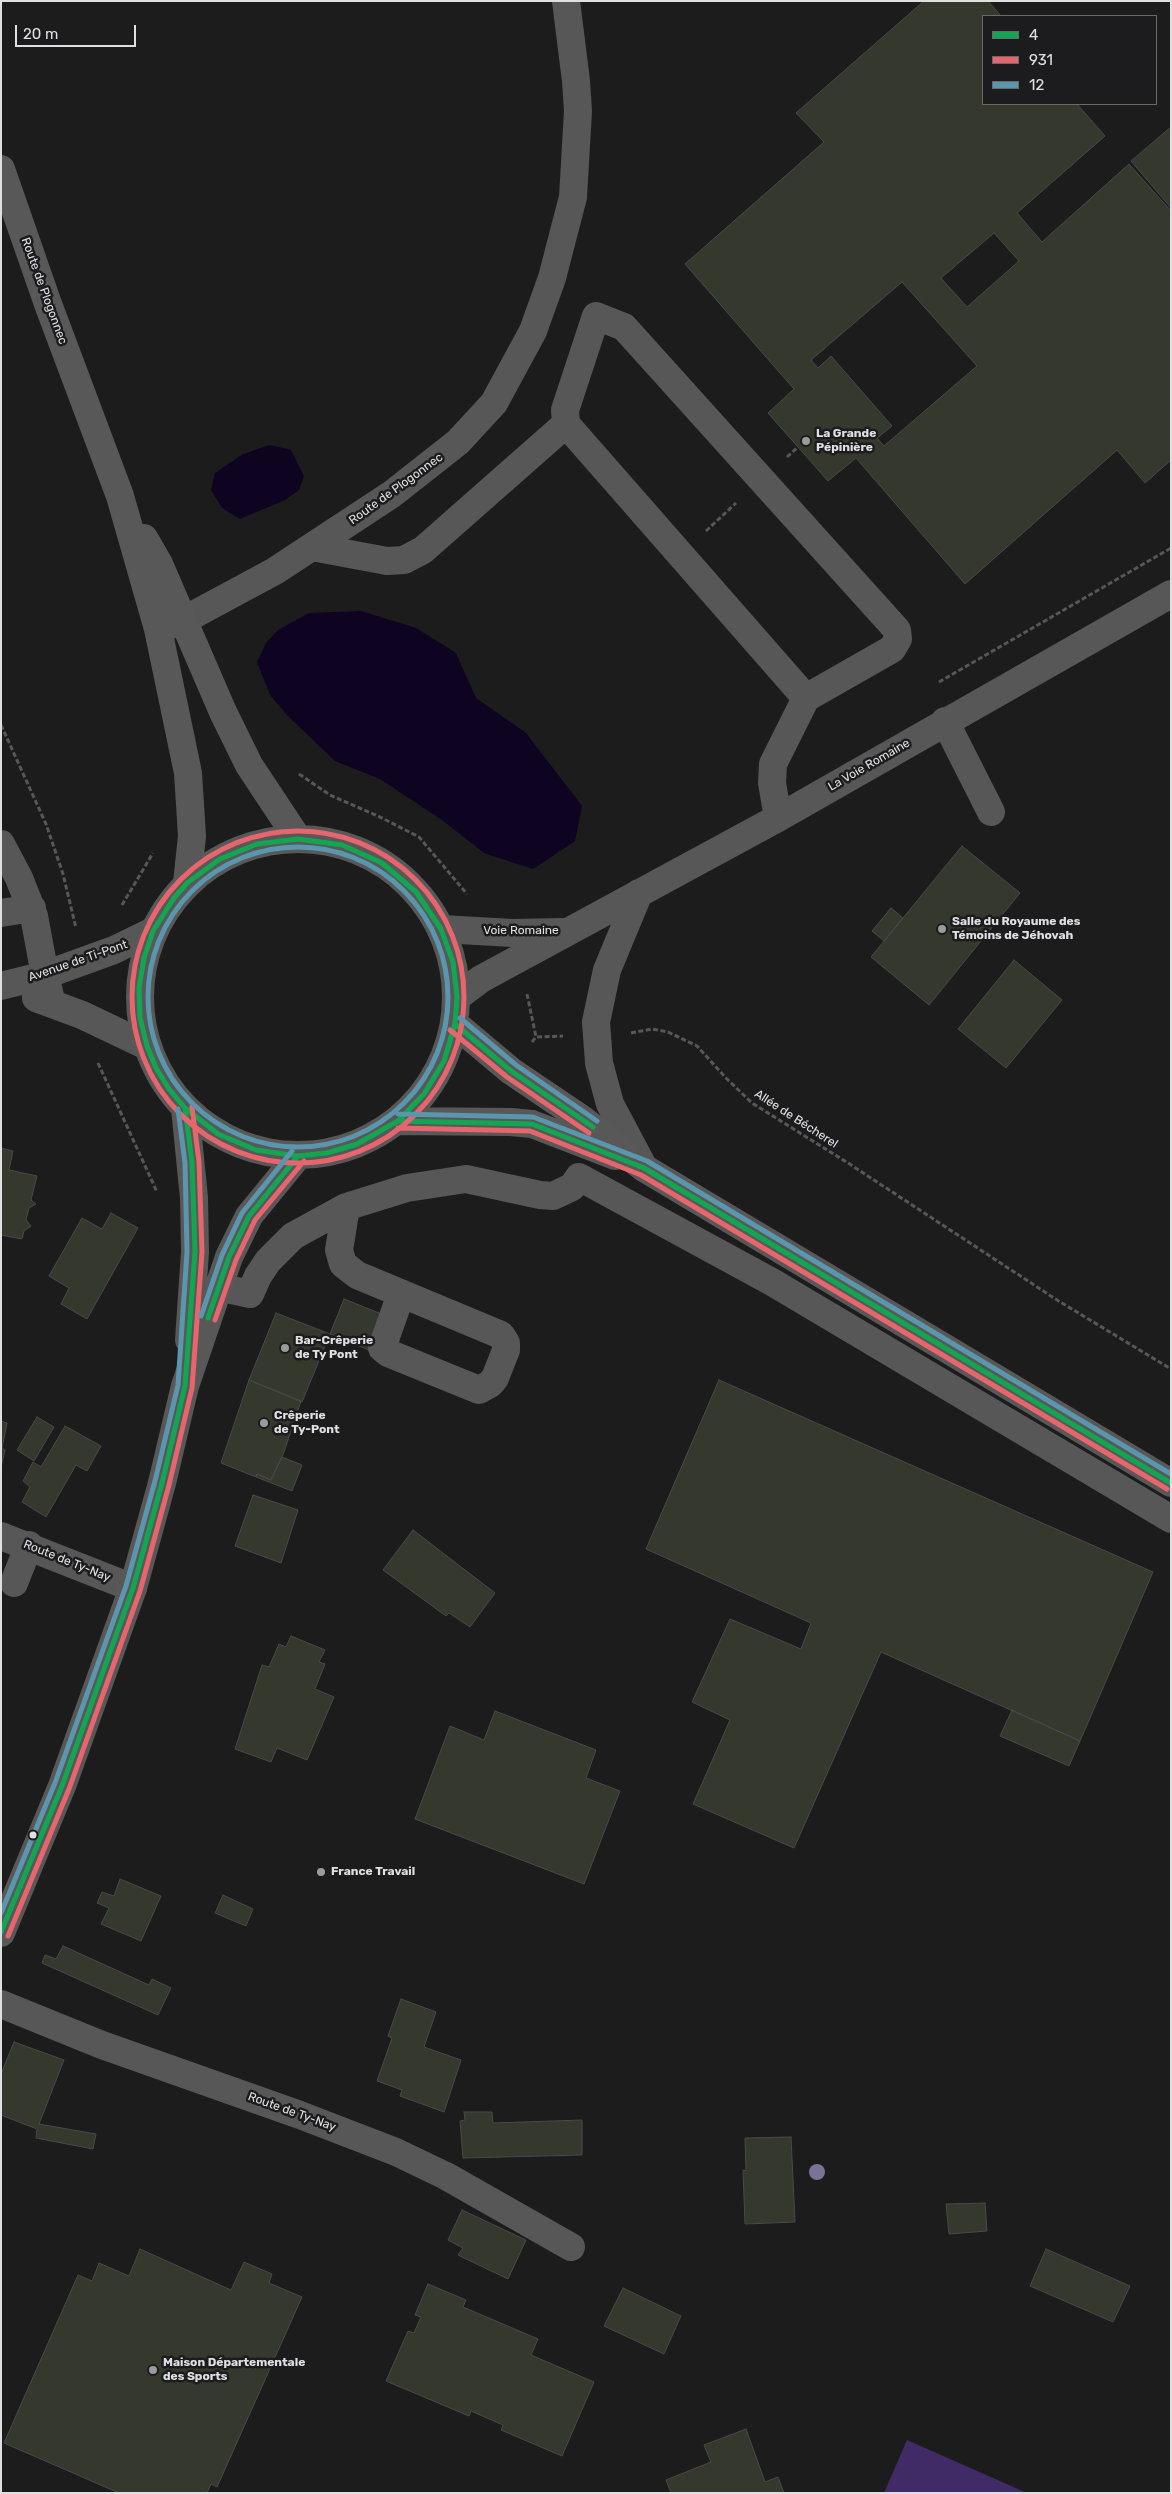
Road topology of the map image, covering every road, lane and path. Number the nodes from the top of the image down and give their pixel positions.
1 (566, 1) edge
2 (4, 184) edge
3 (566, 424) junction
4 (120, 496) junction
5 (312, 547) junction
6 (1171, 548) edge
7 (1171, 594) edge
8 (184, 620) junction
9 (158, 629) junction
10 (933, 686) dead end
11 (806, 698) junction
12 (945, 721) junction
13 (1, 725) edge
14 (991, 812) dead end
15 (778, 818) junction
16 (298, 839) junction
17 (1, 844) edge
18 (188, 883) junction
19 (639, 893) junction
20 (32, 908) junction
21 (1, 912) edge
22 (441, 929) junction
23 (154, 931) junction
24 (565, 932) junction
25 (78, 935) dead end
26 (45, 975) junction
27 (1, 987) edge
28 (457, 997) junction
29 (52, 1004) junction
30 (454, 1024) junction
31 (596, 1035) junction
32 (147, 1046) junction
33 (96, 1061) dead end
34 (511, 1071) junction
35 (185, 1108) junction
36 (398, 1121) junction
37 (298, 1156) junction
38 (644, 1168) junction
39 (166, 1193) dead end
40 (346, 1206) junction
41 (218, 1287) junction
42 (401, 1294) dead end
43 (1171, 1369) edge
44 (185, 1386) junction
45 (1171, 1483) edge
46 (1171, 1519) edge
47 (1, 1536) edge
48 (29, 1545) junction
49 (14, 1584) dead end
50 (133, 1588) junction
51 (1, 1933) edge
52 (1, 2004) edge
53 (571, 2247) dead end

1 - 5 street, Route de Plogonnec
2 - 4 main road, Route de Plogonnec
3 - 5 street
3 - 11 street
3 - 11 street
4 - 8 main road, Route de Plogonnec
4 - 9 main road, Route de Plogonnec
5 - 8 street, Route de Plogonnec
6 - 10 path
7 - 12 street, La Voie Romaine
8 - 9 street, Route de Plogonnec
8 - 16 main road, Route de Plogonnec
9 - 18 main road, Route de Plogonnec
11 - 15 street
12 - 14 street
12 - 15 street, La Voie Romaine
13 - 25 path
15 - 19 street, La Voie Romaine
16 - 18 main road
16 - 22 main road
17 - 20 street
18 - 23 main road
19 - 24 street, La Voie Romaine
19 - 31 street
20 - 21 street
20 - 26 street
22 - 24 street, Voie Romaine
22 - 28 main road
23 - 26 street, Avenue de Ti-Pont
23 - 32 main road
24 - 28 street, Voie Romaine
26 - 27 street, Avenue de Ti-Pont
26 - 29 street
27 - 29 street, Avenue de Ti-Pont
28 - 30 main road
29 - 32 street, Avenue de Ti-Pont
30 - 34 main road
30 - 36 main road
31 - 34 path, Allée de Bécherel
31 - 38 street
31 - 43 path, Allée de Bécherel
32 - 35 main road
33 - 39 path
34 - 38 main road
35 - 37 main road
35 - 44 main road
36 - 37 main road
36 - 38 main road
37 - 41 main road
38 - 45 main road
40 - 41 street
40 - 42 street
40 - 46 street
41 - 44 main road
44 - 50 main road
47 - 48 street, Route de Ty-Nay
48 - 49 street
48 - 50 street, Route de Ty-Nay
50 - 51 main road
52 - 53 street, Route de Ty-Nay

